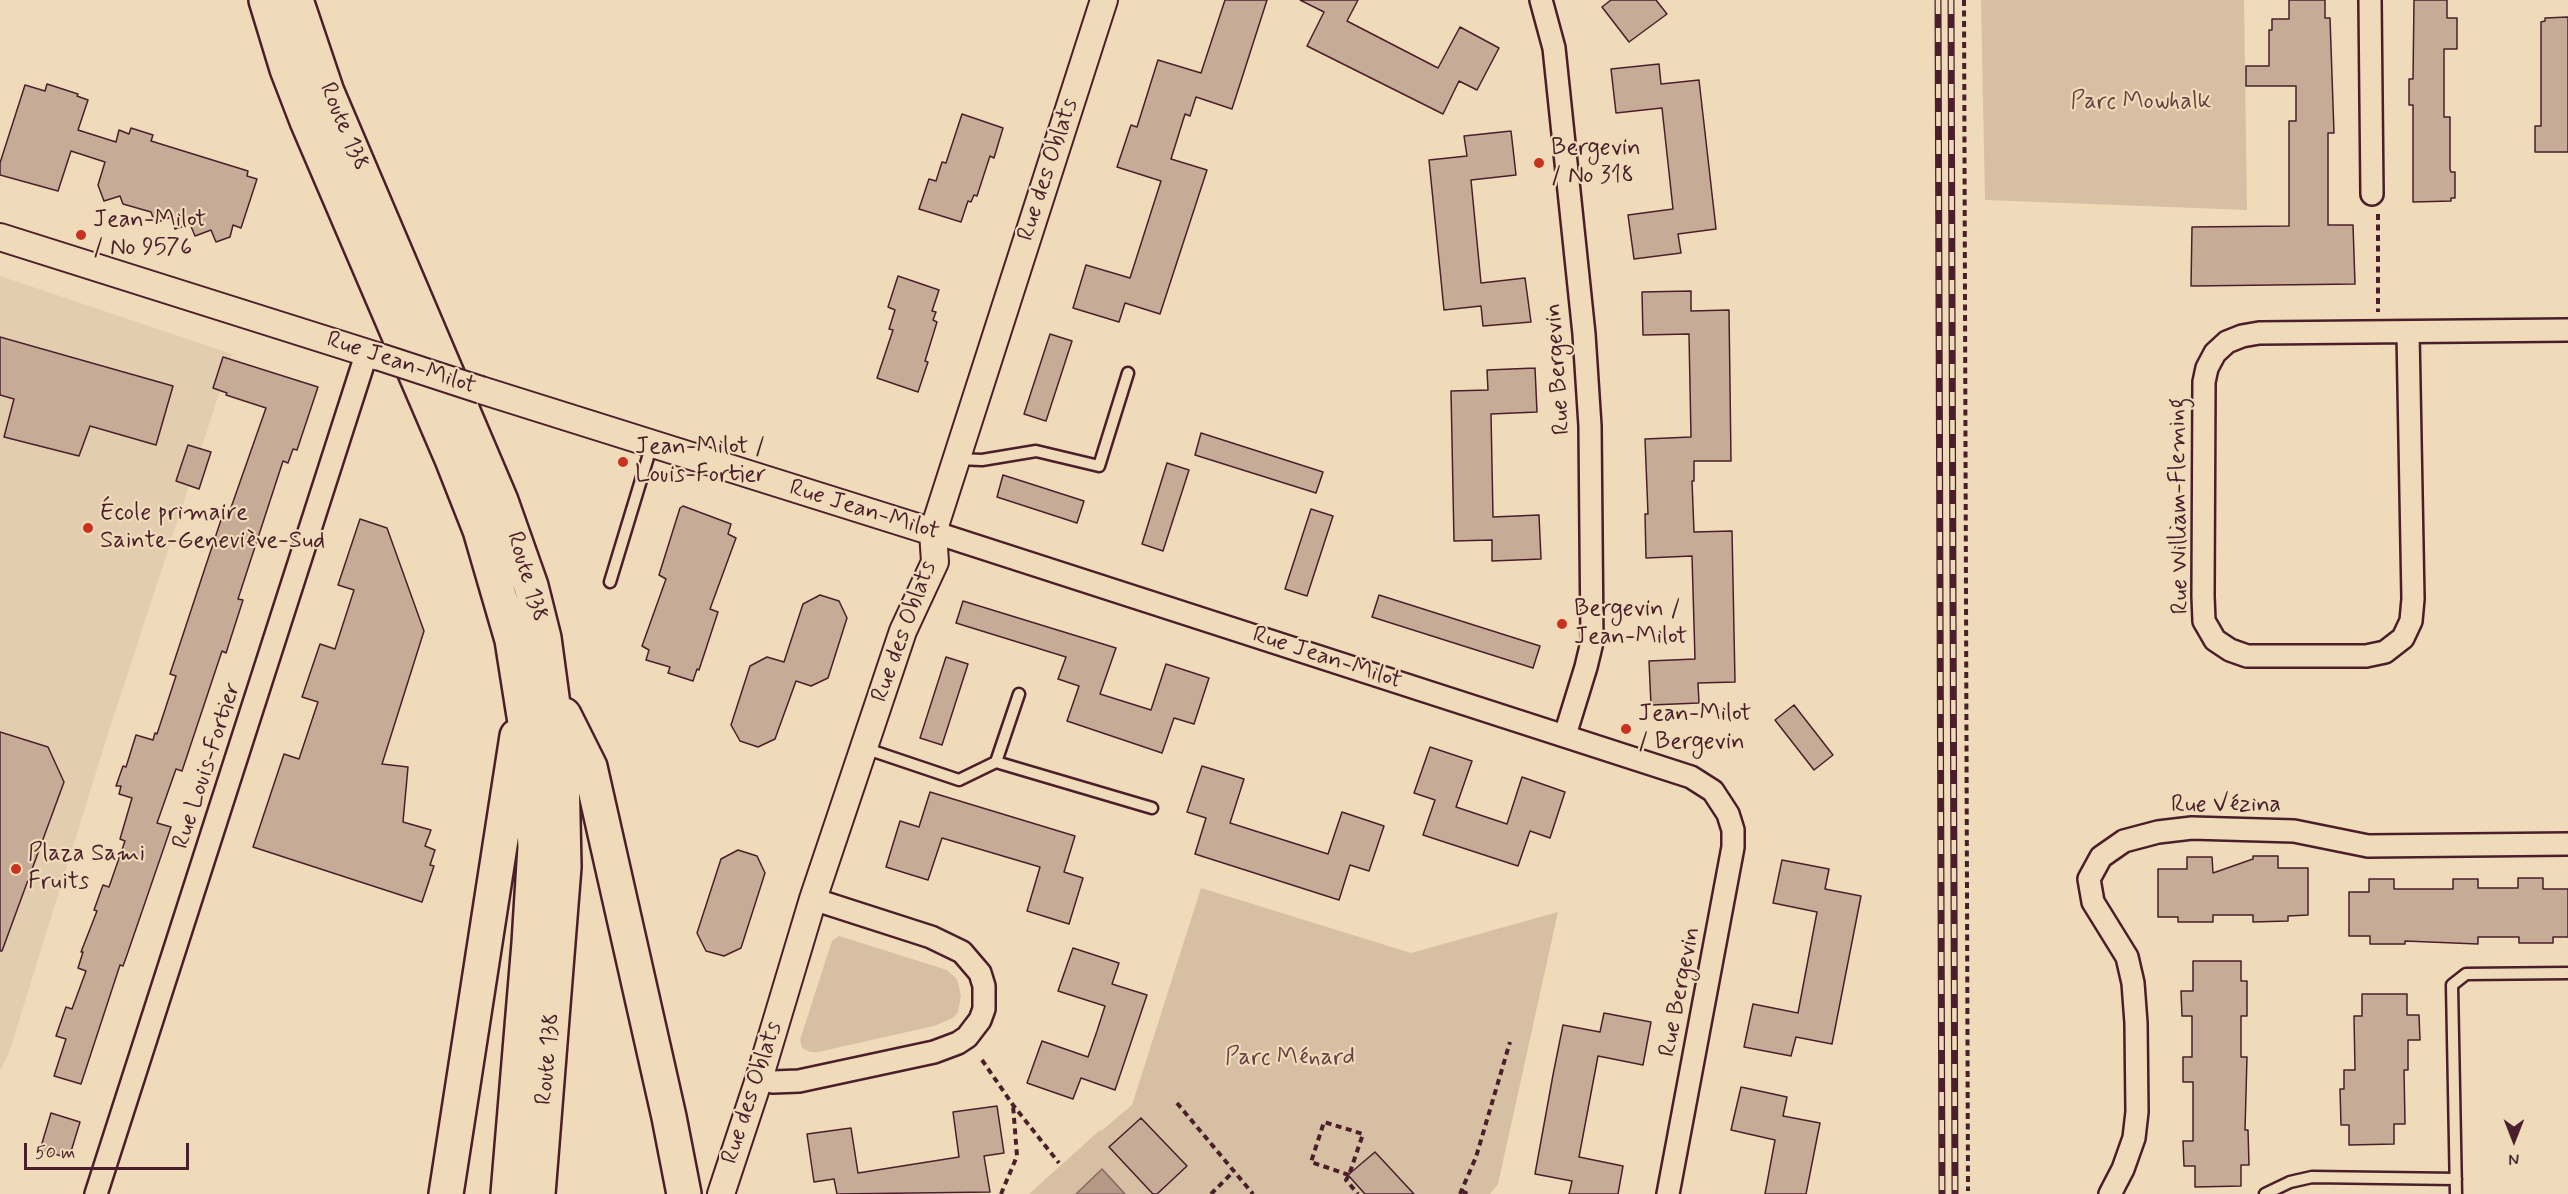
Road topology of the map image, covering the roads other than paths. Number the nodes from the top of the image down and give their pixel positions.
1 (266, 0) edge
2 (296, 0) edge
3 (1104, 0) edge
4 (1541, 0) edge
5 (2370, 0) edge
6 (2375, 204) road end
7 (0, 237) edge
8 (2568, 330) edge
9 (2408, 333) junction
10 (373, 355) junction
11 (1128, 373) dead end
12 (652, 444) junction
13 (957, 459) junction
14 (933, 532) junction
15 (610, 582) dead end
16 (1019, 694) dead end
17 (538, 698) junction
18 (1565, 735) junction
19 (864, 748) junction
20 (996, 762) junction
21 (1721, 800) joint
22 (1152, 808) dead end
23 (2568, 844) edge
24 (813, 899) junction
25 (2568, 973) edge
26 (759, 1079) junction
27 (2456, 1179) junction
28 (96, 1194) edge
29 (446, 1194) edge
30 (508, 1194) edge
31 (538, 1194) edge
32 (684, 1194) edge
33 (721, 1194) edge
34 (1668, 1194) edge
35 (2110, 1194) edge
36 (2265, 1194) edge
37 (2456, 1194) edge

1 - 17 highway, Route 138
2 - 17 highway, Route 138
3 - 13 street, Rue des Oblats
4 - 18 street, Rue Bergevin
5 - 6 street
7 - 10 street, Rue Jean-Milot
8 - 9 street, Rue William-Fleming
9 - 9 street, Rue William-Fleming
10 - 12 street, Rue Jean-Milot, bridge
10 - 28 street, Rue Louis-Fortier
11 - 13 lane
12 - 14 street, Rue Jean-Milot
12 - 15 lane
13 - 14 street, Rue des Oblats
14 - 18 street, Rue Jean-Milot
14 - 19 street, Rue des Oblats
16 - 20 lane
17 - 29 highway
17 - 30 highway, Route 138
17 - 31 highway, Route 138
17 - 32 highway
18 - 21 street, Rue Jean-Milot
19 - 20 lane
19 - 24 street, Rue des Oblats
20 - 22 lane
21 - 34 street, Rue Bergevin
23 - 35 street, Rue Vézina
24 - 26 street, Rue des Oblats
24 - 26 street
25 - 27 lane
26 - 33 street, Rue des Oblats
27 - 36 lane
27 - 37 lane

